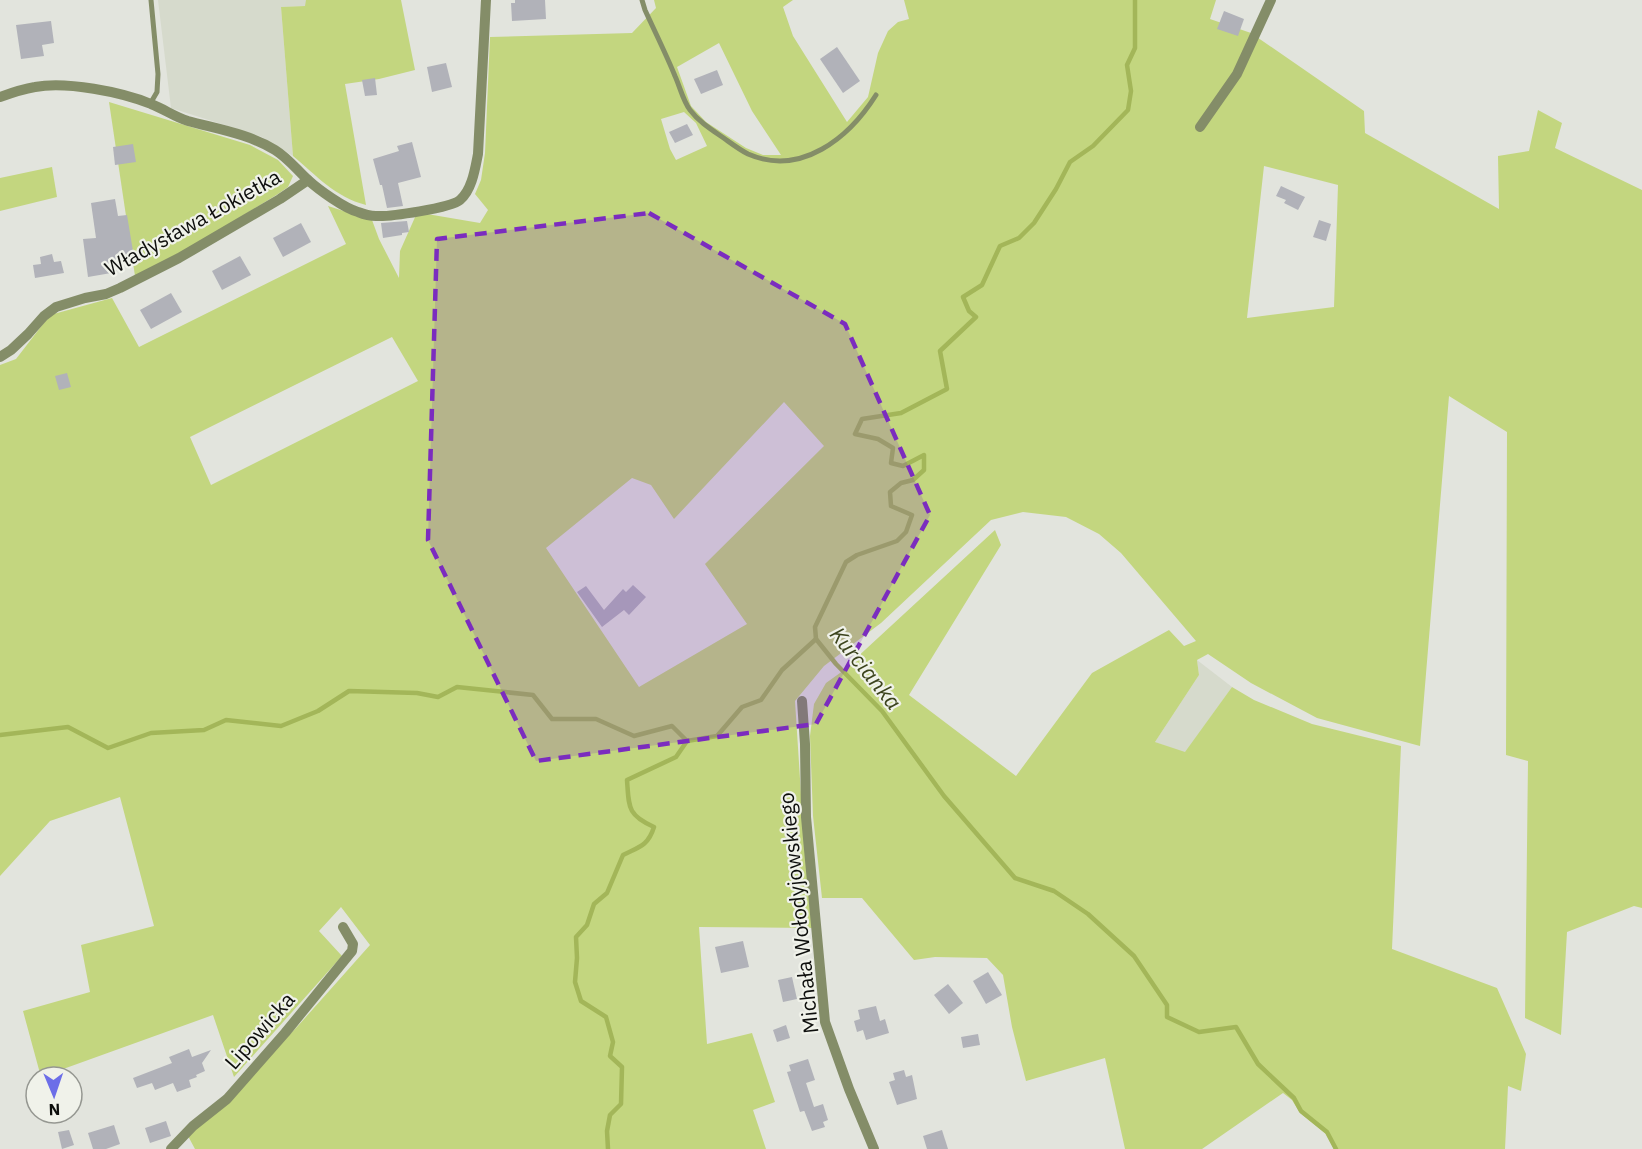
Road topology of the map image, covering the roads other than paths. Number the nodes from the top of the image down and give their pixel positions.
1 (151, 0) edge
2 (486, 0) edge
3 (642, 0) edge
4 (1271, 0) edge
5 (876, 95) dead end
6 (0, 97) edge
7 (150, 104) junction
8 (1200, 127) dead end
9 (308, 180) junction
10 (0, 357) edge
11 (802, 701) dead end
12 (343, 927) dead end
13 (171, 1149) edge
14 (874, 1149) edge

1 - 7 lane
2 - 9 street, Władysława Łokietka
3 - 5 lane
4 - 8 street
6 - 7 street
7 - 9 street
9 - 10 street, Władysława Łokietka
11 - 14 street, Michała Wołodyjowskiego
12 - 13 street, Lipowicka

